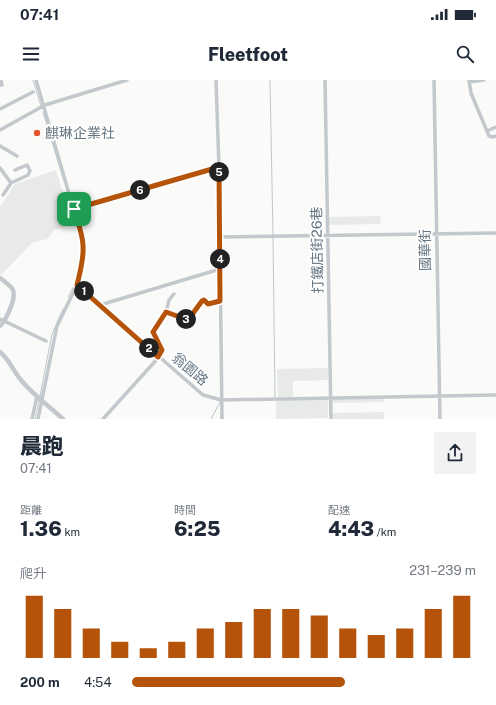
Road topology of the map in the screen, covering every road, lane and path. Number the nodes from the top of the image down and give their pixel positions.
1 (1, 80) edge
2 (36, 80) edge
3 (127, 80) edge
4 (216, 80) edge
5 (325, 80) edge
6 (434, 80) edge
7 (484, 80) edge
8 (469, 81) edge
9 (0, 85) edge
10 (33, 92) dead end
11 (43, 106) junction
12 (0, 109) edge
13 (496, 127) edge
14 (0, 130) edge
15 (487, 131) junction
16 (496, 136) edge
17 (0, 146) edge
18 (17, 156) dead end
19 (219, 167) junction
20 (0, 168) edge
21 (15, 170) dead end
22 (11, 183) junction
23 (3, 195) dead end
24 (74, 209) junction
25 (436, 233) junction
26 (496, 233) edge
27 (328, 235) junction
28 (219, 237) junction
29 (220, 269) junction
30 (0, 278) edge
31 (77, 285) junction
32 (174, 294) dead end
33 (220, 301) junction
34 (100, 305) junction
35 (166, 312) junction
36 (2, 320) edge
37 (0, 326) edge
38 (46, 341) dead end
39 (0, 352) edge
40 (158, 357) junction
41 (496, 395) edge
42 (37, 396) junction
43 (440, 396) junction
44 (331, 399) junction
45 (42, 400) junction
46 (221, 401) junction
47 (32, 419) edge
48 (38, 419) edge
49 (63, 419) edge
50 (103, 419) edge
51 (222, 419) edge
52 (331, 419) edge
53 (440, 419) edge

1 - 9 street
2 - 11 street
3 - 11 street
4 - 19 street
5 - 27 street, 打鐵店街26巷
6 - 25 street, 國華街
7 - 8 street
8 - 15 street
10 - 12 street
11 - 14 street
11 - 24 street
13 - 15 street
15 - 16 street
17 - 18 street
19 - 24 street
19 - 28 street
20 - 22 street
21 - 22 street
22 - 23 street
24 - 31 street
25 - 26 street
25 - 27 street
25 - 43 street, 國華街
27 - 28 street
27 - 44 street, 打鐵店街26巷
28 - 29 street
29 - 33 street
29 - 34 street
30 - 36 street
31 - 34 street, 翁園路
31 - 45 street
32 - 35 street
33 - 35 street
33 - 46 street
34 - 40 street, 翁園路
35 - 40 street
36 - 37 street
36 - 38 street
39 - 42 street
40 - 46 street, 翁園路
40 - 50 street
41 - 43 street, 翁園路
42 - 45 street
42 - 47 street
43 - 44 street, 翁園路
43 - 53 street, 國華街
44 - 46 street, 翁園路
44 - 52 street, 打鐵店街26巷
45 - 48 street
45 - 49 street
46 - 51 street

